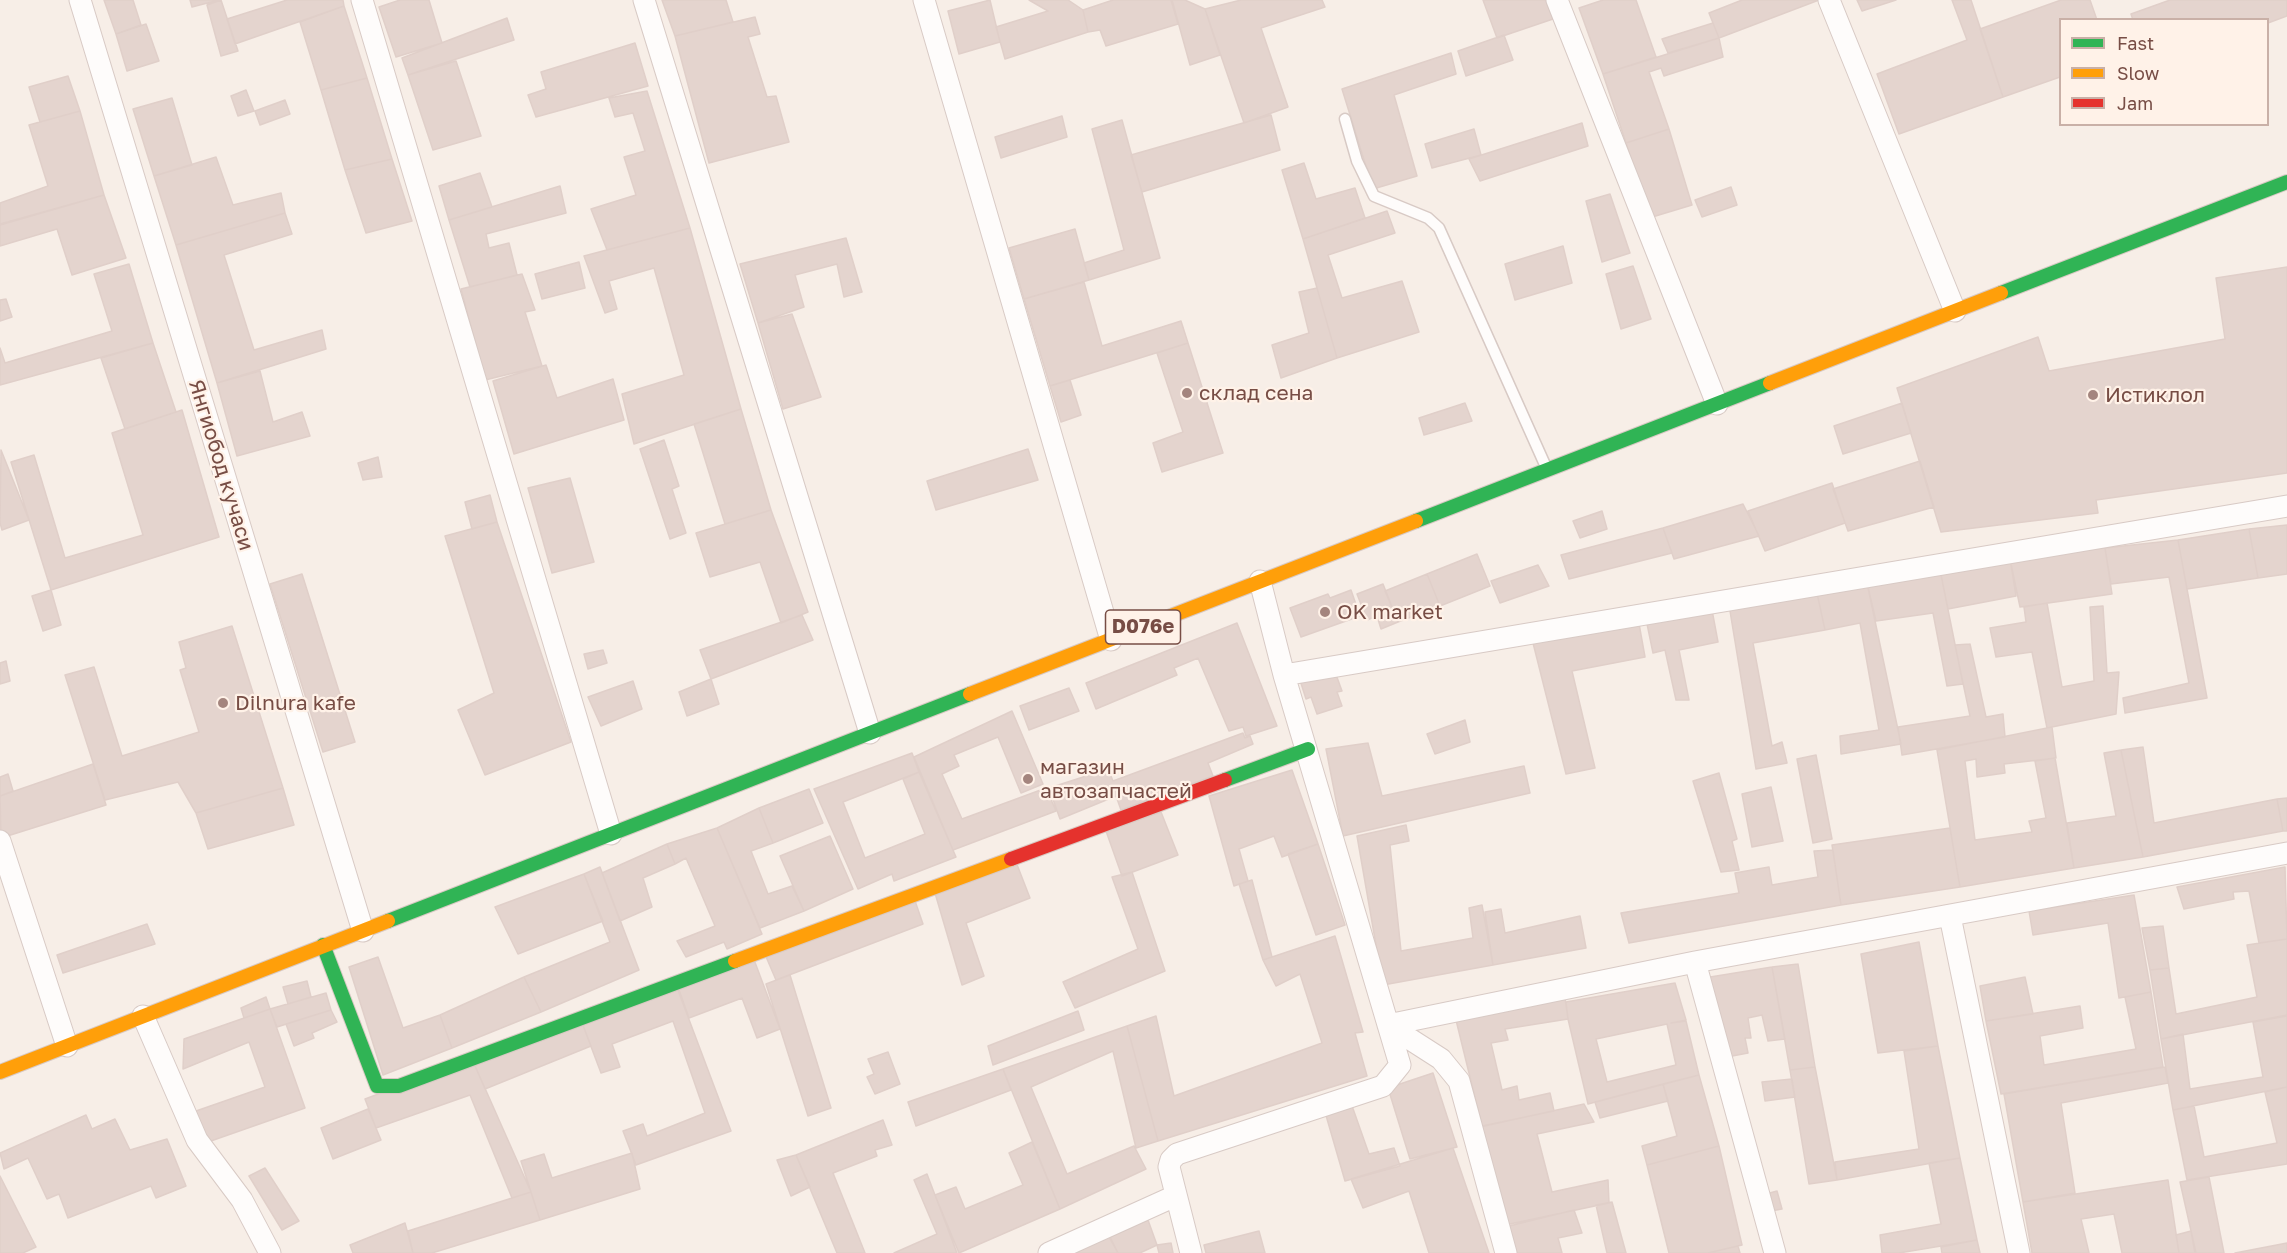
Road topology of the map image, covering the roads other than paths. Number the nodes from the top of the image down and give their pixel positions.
1 (80, 0) edge
2 (362, 0) edge
3 (644, 0) edge
4 (924, 0) edge
5 (1557, 0) edge
6 (1830, 0) edge
7 (1345, 119) dead end
8 (2287, 182) edge
9 (1955, 311) junction
10 (1717, 404) junction
11 (1548, 470) junction
12 (2287, 506) edge
13 (1260, 581) junction
14 (1111, 640) junction
15 (1284, 675) junction
16 (870, 734) junction
17 (1308, 749) junction
18 (611, 834) junction
19 (0, 841) edge
20 (2287, 853) edge
21 (1950, 915) junction
22 (363, 931) junction
23 (323, 945) junction
24 (1695, 962) junction
25 (143, 1016) junction
26 (1388, 1025) junction
27 (67, 1046) junction
28 (0, 1072) edge
29 (1175, 1196) junction
30 (270, 1253) edge
31 (1049, 1253) edge
32 (1191, 1253) edge
33 (1506, 1253) edge
34 (1775, 1253) edge
35 (2019, 1253) edge

1 - 22 street, Янгиобод кучаси
2 - 18 street
3 - 16 street
4 - 14 street
5 - 10 street
6 - 9 street
7 - 11 lane
8 - 9 main road, D076e
9 - 10 main road, D076e
10 - 11 main road, D076e
11 - 13 main road, D076e
12 - 15 street
13 - 14 main road, D076e
13 - 15 street
14 - 16 main road, D076e
15 - 17 street
16 - 18 main road, D076e
17 - 23 main road
17 - 26 street
18 - 22 main road, D076e
19 - 27 street
20 - 21 street
21 - 24 street
21 - 35 street
22 - 23 main road, D076e
23 - 25 main road, D076e
24 - 26 street
24 - 34 street
25 - 27 main road, D076e
25 - 30 street
26 - 29 street
26 - 33 street
27 - 28 main road, D076e
29 - 31 street
29 - 32 street

